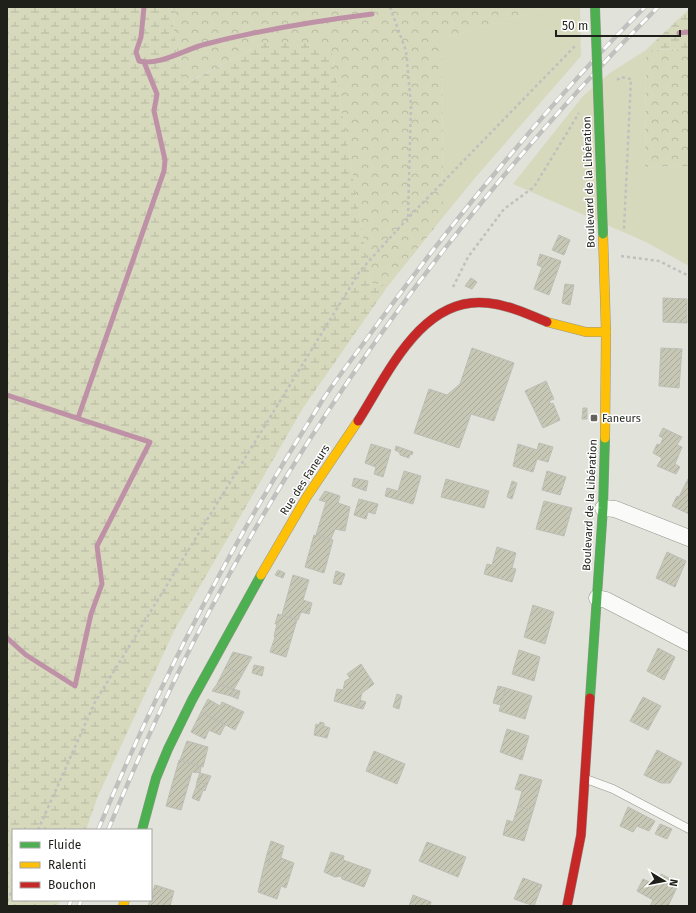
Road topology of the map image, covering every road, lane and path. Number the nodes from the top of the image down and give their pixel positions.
1 (390, 7) edge
2 (596, 7) edge
3 (583, 38) dead end
4 (615, 81) dead end
5 (581, 110) dead end
6 (408, 218) junction
7 (623, 234) dead end
8 (603, 253) junction
9 (689, 276) edge
10 (450, 308) junction
11 (606, 332) junction
12 (603, 508) junction
13 (689, 538) edge
14 (597, 598) junction
15 (689, 643) edge
16 (585, 779) junction
17 (38, 829) edge
18 (142, 829) edge
19 (689, 829) edge
20 (12, 890) edge
21 (7, 901) edge
22 (568, 906) edge

1 - 6 path
2 - 8 street, Boulevard de la Libération, bridge
3 - 6 path
4 - 7 path
5 - 10 path
6 - 17 path
8 - 9 path
8 - 11 street, Boulevard de la Libération
10 - 11 street, Rue des Faneurs
10 - 18 street, Rue des Faneurs
11 - 12 street, Boulevard de la Libération
12 - 13 street
12 - 14 street, Boulevard de la Libération
14 - 15 street
14 - 16 street, Boulevard de la Libération
16 - 19 lane
16 - 22 street, Boulevard de la Libération
20 - 21 path

